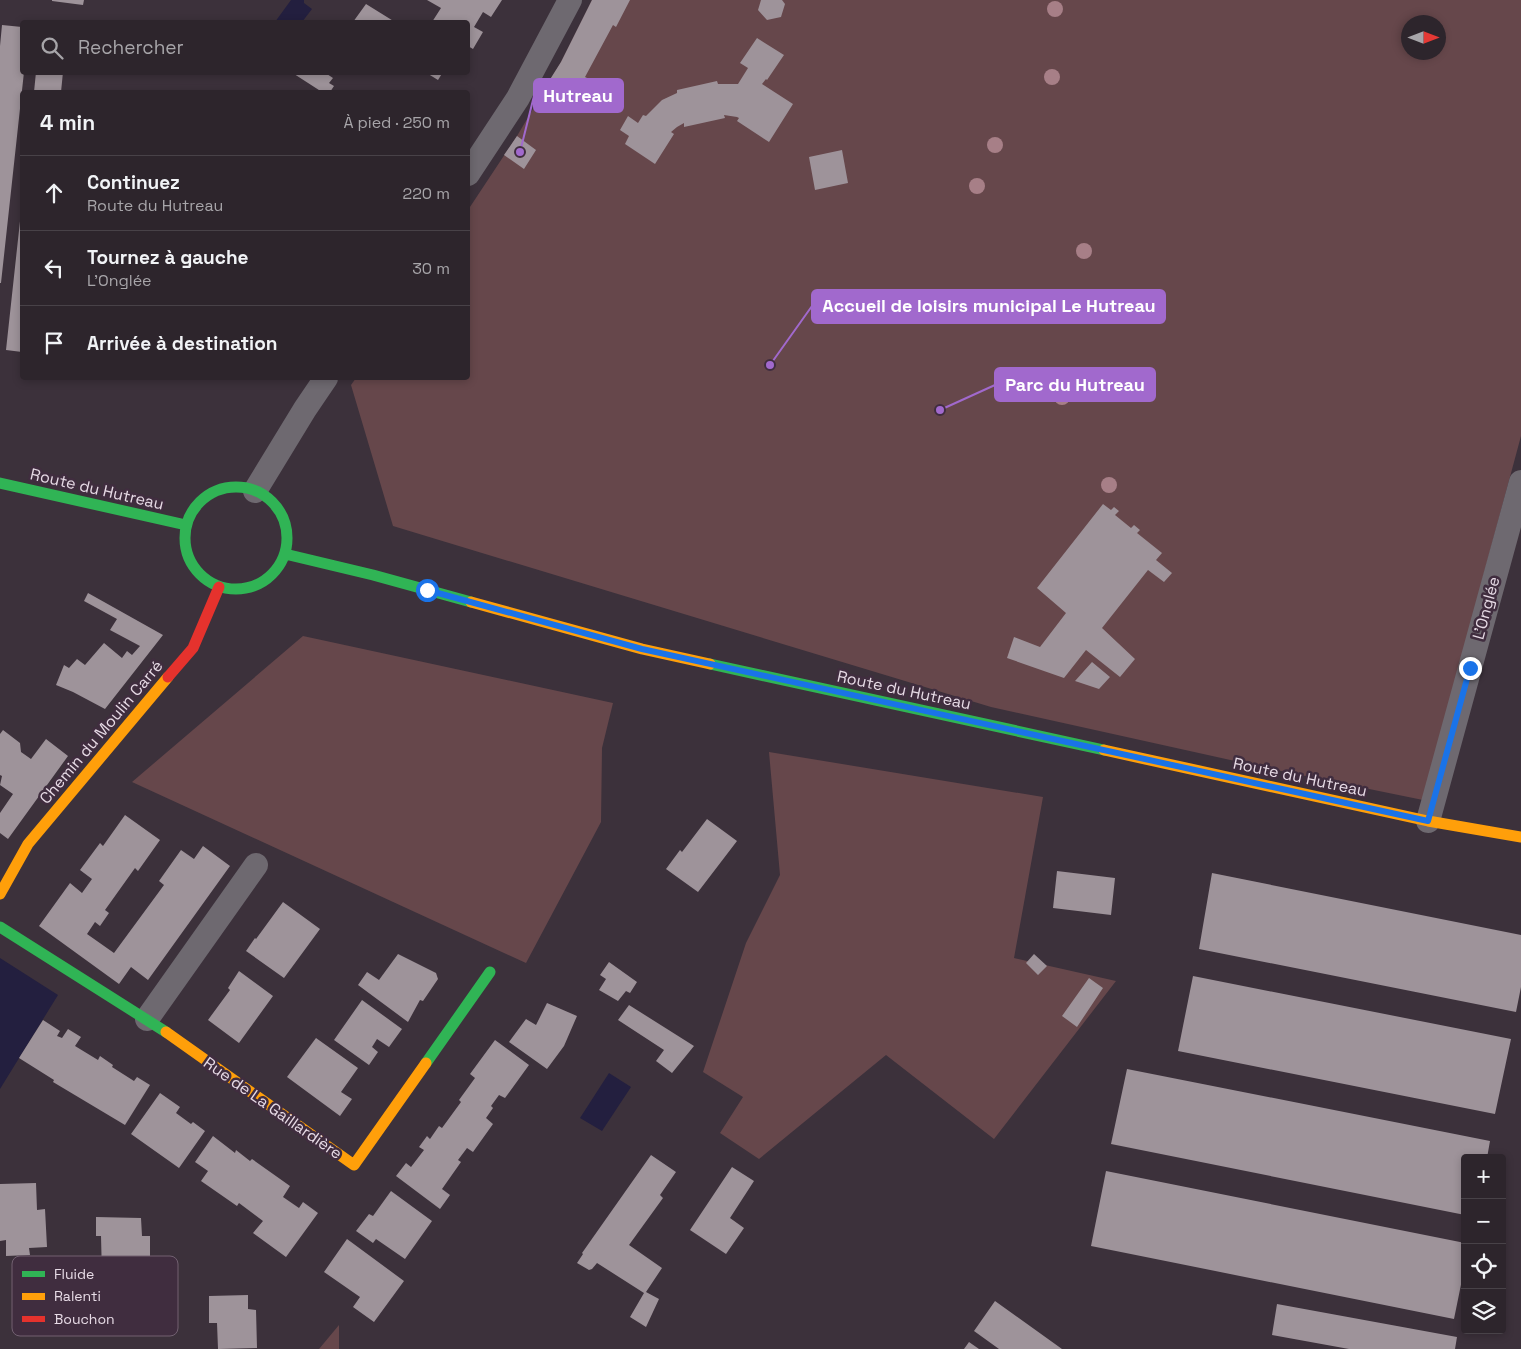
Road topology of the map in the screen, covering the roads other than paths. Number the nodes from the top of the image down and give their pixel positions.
1 (570, 0) edge
2 (470, 171) edge
3 (325, 380) edge
4 (1521, 482) edge
5 (0, 484) edge
6 (255, 490) junction
7 (186, 525) junction
8 (285, 554) junction
9 (219, 587) junction
10 (1428, 821) junction
11 (1521, 837) edge
12 (256, 865) dead end
13 (0, 894) edge
14 (0, 927) edge
15 (490, 972) dead end
16 (147, 1019) junction

1 - 2 street
3 - 6 street
4 - 10 street, L'Onglée
5 - 7 street, Route du Hutreau
6 - 7 street
6 - 8 street
7 - 9 street
8 - 9 street
8 - 10 street, Route du Hutreau
9 - 13 street, Chemin du Moulin Carré
10 - 11 street, Route du Hutreau
12 - 16 street
14 - 16 street, Rue de La Gaillardière
15 - 16 street, Rue de La Gaillardière

